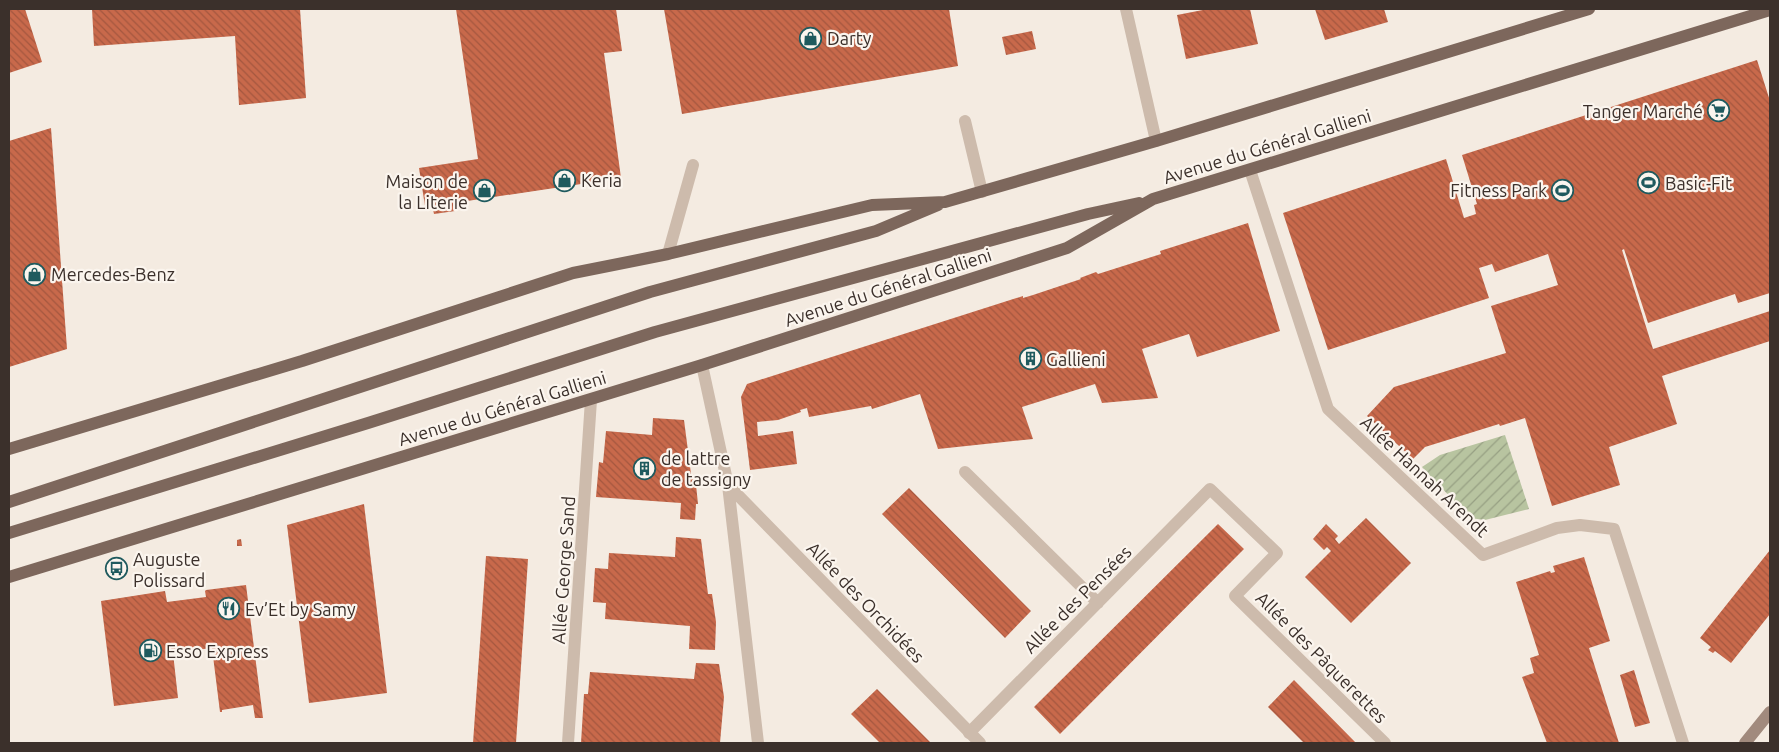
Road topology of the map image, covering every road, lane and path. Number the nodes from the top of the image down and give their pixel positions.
1 (1126, 9) edge
2 (1589, 9) edge
3 (1770, 10) edge
4 (965, 121) dead end
5 (1156, 141) junction
6 (693, 166) dead end
7 (1250, 170) junction
8 (982, 192) junction
9 (1153, 199) junction
10 (945, 202) junction
11 (668, 254) junction
12 (702, 365) junction
13 (591, 400) junction
14 (9, 449) edge
15 (965, 472) dead end
16 (728, 485) junction
17 (1210, 489) joint
18 (9, 502) edge
19 (9, 533) edge
20 (9, 577) edge
21 (1098, 603) junction
22 (1770, 712) edge
23 (969, 733) junction
24 (568, 743) edge
25 (758, 743) edge
26 (980, 743) edge
27 (1385, 743) edge
28 (1683, 743) edge
29 (1745, 743) edge

1 - 5 street
2 - 5 main road
3 - 7 main road, Avenue du Général Gallieni
4 - 8 street
5 - 8 main road
6 - 11 street
7 - 9 main road, Avenue du Général Gallieni
7 - 28 street, Allée Hannah Arendt
8 - 10 main road
9 - 12 main road, Avenue du Général Gallieni
9 - 19 main road
10 - 11 main road
10 - 18 main road
11 - 14 main road
12 - 13 main road, Avenue du Général Gallieni
12 - 16 street
13 - 20 main road, Avenue du Général Gallieni
13 - 24 street, Allée George Sand
15 - 21 street
16 - 23 street, Allée des Orchidées
16 - 25 street
17 - 21 street, Allée des Pensées
17 - 27 street, Allée des Pâquerettes
21 - 23 street, Allée des Pensées
22 - 29 street
23 - 26 street, Allée des Orchidées

